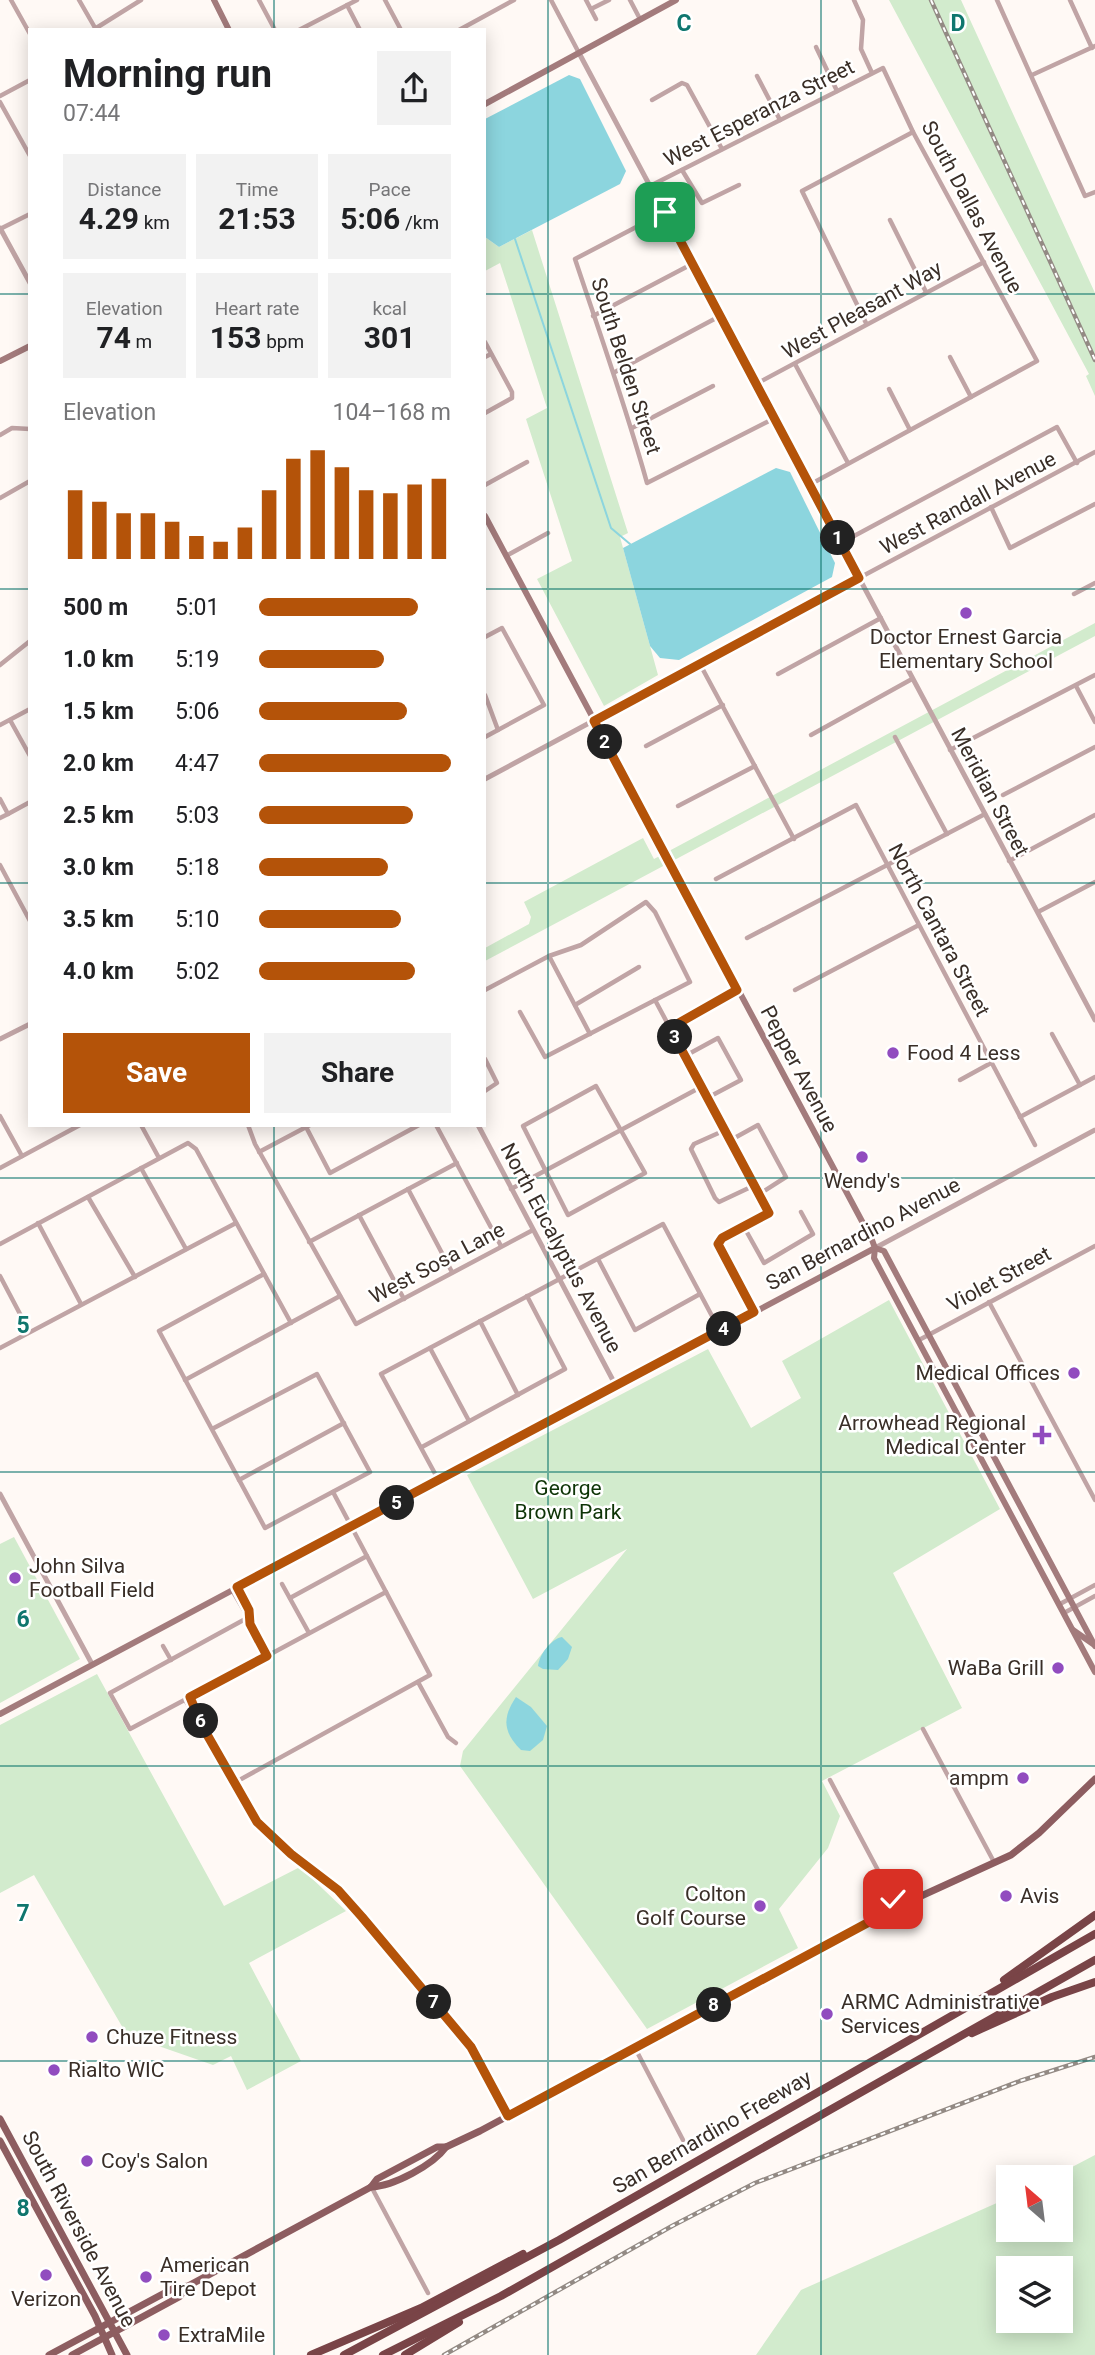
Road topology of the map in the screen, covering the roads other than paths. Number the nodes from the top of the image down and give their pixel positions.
1 (11, 0) edge
2 (79, 0) edge
3 (141, 0) edge
4 (214, 0) edge
5 (260, 0) edge
6 (357, 0) edge
7 (385, 0) edge
8 (514, 0) edge
9 (551, 0) edge
10 (586, 0) edge
11 (609, 0) edge
12 (631, 0) edge
13 (676, 0) edge
14 (854, 0) edge
15 (997, 0) edge
16 (1070, 0) edge
17 (347, 5) junction
18 (591, 9) junction
19 (596, 19) dead end
20 (640, 19) junction
21 (94, 28) edge
22 (228, 28) edge
23 (274, 28) edge
24 (303, 28) edge
25 (359, 28) edge
26 (400, 28) edge
27 (464, 28) edge
28 (28, 30) edge
29 (816, 47) dead end
30 (1093, 47) edge
31 (579, 53) junction
32 (883, 68) joint
33 (872, 73) junction
34 (1032, 75) junction
35 (757, 76) dead end
36 (28, 81) edge
37 (837, 91) junction
38 (0, 96) edge
39 (652, 100) dead end
40 (0, 102) edge
41 (486, 103) edge
42 (780, 120) junction
43 (913, 132) junction
44 (722, 149) junction
45 (28, 152) edge
46 (682, 170) junction
47 (739, 185) dead end
48 (650, 186) junction
49 (1095, 192) edge
50 (665, 212) junction
51 (28, 215) edge
52 (890, 220) dead end
53 (0, 229) edge
54 (984, 262) junction
55 (692, 264) junction
56 (28, 280) edge
57 (926, 292) junction
58 (593, 316) junction
59 (721, 316) junction
60 (866, 323) junction
61 (486, 344) edge
62 (28, 347) edge
63 (491, 354) junction
64 (486, 356) edge
65 (950, 357) dead end
66 (0, 361) edge
67 (795, 364) junction
68 (615, 372) junction
69 (755, 385) junction
70 (713, 386) dead end
71 (889, 389) dead end
72 (971, 397) junction
73 (486, 412) edge
74 (773, 419) junction
75 (632, 428) junction
76 (28, 429) edge
77 (910, 430) junction
78 (0, 435) edge
79 (1095, 452) edge
80 (527, 462) dead end
81 (848, 463) junction
82 (1077, 463) junction
83 (28, 482) edge
84 (486, 484) edge
85 (811, 484) junction
86 (0, 498) edge
87 (1095, 504) edge
88 (991, 507) junction
89 (486, 518) edge
90 (548, 533) dead end
91 (841, 543) junction
92 (505, 556) junction
93 (859, 578) junction
94 (1095, 583) edge
95 (1074, 594) dead end
96 (881, 618) junction
97 (486, 636) edge
98 (28, 642) edge
99 (0, 664) edge
100 (701, 666) junction
101 (778, 674) dead end
102 (1095, 675) edge
103 (912, 679) junction
104 (1076, 686) junction
105 (486, 698) edge
106 (723, 705) junction
107 (28, 710) edge
108 (10, 720) junction
109 (594, 721) junction
110 (1095, 722) edge
111 (0, 725) edge
112 (498, 730) junction
113 (811, 735) dead end
114 (486, 736) edge
115 (895, 737) dead end
116 (646, 746) dead end
117 (1095, 747) edge
118 (949, 751) junction
119 (28, 752) edge
120 (755, 766) junction
121 (486, 778) edge
122 (1003, 795) dead end
123 (0, 799) edge
124 (28, 803) edge
125 (678, 806) dead end
126 (8, 814) junction
127 (985, 814) junction
128 (1095, 815) edge
129 (0, 818) edge
130 (947, 834) junction
131 (794, 839) junction
132 (1009, 860) junction
133 (0, 865) edge
134 (888, 865) junction
135 (716, 879) dead end
136 (1095, 882) edge
137 (1038, 912) junction
138 (28, 916) edge
139 (917, 926) junction
140 (747, 938) dead end
141 (549, 956) junction
142 (639, 967) dead end
143 (486, 989) edge
144 (737, 990) junction
145 (795, 990) dead end
146 (655, 1000) junction
147 (575, 1005) junction
148 (520, 1012) dead end
149 (1095, 1020) edge
150 (28, 1025) edge
151 (670, 1028) junction
152 (590, 1034) junction
153 (1052, 1034) dead end
154 (0, 1039) edge
155 (685, 1056) junction
156 (486, 1061) edge
157 (991, 1063) junction
158 (1095, 1077) edge
159 (960, 1080) dead end
160 (1080, 1085) junction
161 (701, 1087) junction
162 (486, 1090) edge
163 (706, 1098) junction
164 (0, 1116) edge
165 (1020, 1117) junction
166 (73, 1127) edge
167 (142, 1127) edge
168 (249, 1127) edge
169 (305, 1127) edge
170 (307, 1127) edge
171 (415, 1127) edge
172 (437, 1127) edge
173 (479, 1127) edge
174 (621, 1130) junction
175 (1095, 1130) edge
176 (723, 1131) junction
177 (729, 1141) junction
178 (1035, 1145) dead end
179 (259, 1153) junction
180 (22, 1156) junction
181 (159, 1158) junction
182 (457, 1163) junction
183 (0, 1168) edge
184 (141, 1168) junction
185 (545, 1171) junction
186 (753, 1186) junction
187 (408, 1189) junction
188 (511, 1189) junction
189 (758, 1195) junction
190 (88, 1197) junction
191 (801, 1212) dead end
192 (359, 1215) junction
193 (38, 1223) junction
194 (236, 1223) junction
195 (744, 1227) junction
196 (533, 1230) junction
197 (309, 1242) junction
198 (0, 1244) edge
199 (501, 1246) junction
200 (1095, 1246) edge
201 (876, 1248) junction
202 (186, 1249) junction
203 (598, 1259) junction
204 (452, 1272) junction
205 (264, 1274) junction
206 (0, 1276) edge
207 (135, 1277) junction
208 (560, 1280) junction
209 (700, 1294) junction
210 (340, 1296) junction
211 (527, 1296) junction
212 (404, 1299) junction
213 (989, 1302) junction
214 (82, 1304) junction
215 (754, 1312) junction
216 (480, 1321) junction
217 (291, 1323) junction
218 (29, 1331) junction
219 (720, 1331) junction
220 (929, 1334) junction
221 (919, 1340) junction
222 (0, 1348) edge
223 (429, 1348) junction
224 (185, 1380) junction
225 (616, 1386) junction
226 (518, 1395) junction
227 (469, 1421) junction
228 (344, 1423) junction
229 (212, 1429) junction
230 (422, 1447) junction
231 (239, 1480) junction
232 (439, 1480) junction
233 (333, 1492) junction
234 (0, 1494) edge
235 (1095, 1500) edge
236 (352, 1527) junction
237 (367, 1556) junction
238 (282, 1584) dead end
239 (1095, 1585) edge
240 (234, 1589) junction
241 (386, 1592) junction
242 (1095, 1596) edge
243 (289, 1598) junction
244 (1070, 1598) junction
245 (1060, 1604) junction
246 (1074, 1607) junction
247 (1064, 1613) junction
248 (249, 1617) junction
249 (1073, 1630) junction
250 (309, 1633) junction
251 (1094, 1645) edge
252 (163, 1646) dead end
253 (267, 1656) junction
254 (171, 1660) junction
255 (92, 1664) junction
256 (1095, 1672) edge
257 (418, 1682) junction
258 (188, 1699) junction
259 (0, 1714) edge
260 (923, 1729) dead end
261 (456, 1743) dead end
262 (1095, 1779) edge
263 (830, 1780) dead end
264 (234, 1783) junction
265 (995, 1863) junction
266 (897, 1907) junction
267 (1095, 1915) edge
268 (1095, 1934) edge
269 (1095, 1960) edge
270 (1095, 1982) edge
271 (964, 2008) junction
272 (634, 2047) junction
273 (925, 2054) junction
274 (508, 2116) junction
275 (0, 2119) edge
276 (683, 2140) dead end
277 (0, 2141) edge
278 (371, 2187) junction
279 (559, 2240) junction
280 (188, 2286) junction
281 (428, 2293) dead end
282 (480, 2307) junction
283 (105, 2325) junction
284 (110, 2335) junction
285 (49, 2355) edge
286 (72, 2355) edge
287 (111, 2355) edge
288 (127, 2355) edge
289 (311, 2355) edge
290 (344, 2355) edge
291 (383, 2355) edge
292 (405, 2355) edge

1 - 28 street
2 - 21 street
3 - 21 street
4 - 22 main road
5 - 23 street
6 - 17 street
7 - 26 street
8 - 27 street
9 - 31 street
10 - 18 street
11 - 18 street
12 - 20 street
13 - 20 main road
14 - 33 street
15 - 34 street
16 - 30 street
17 - 24 street
17 - 25 street
18 - 19 street
20 - 31 main road
29 - 37 street
30 - 34 street
31 - 41 main road
31 - 48 street, Meridian Street
32 - 33 street, West Esperanza Street
32 - 43 street, South Dallas Avenue
33 - 37 street, West Esperanza Street
34 - 49 street
35 - 42 street
36 - 38 street
37 - 42 street, West Esperanza Street
39 - 44 street
40 - 45 street
42 - 44 street, West Esperanza Street
43 - 54 street, South Dallas Avenue
43 - 60 street
44 - 46 street, West Esperanza Street
46 - 47 street
46 - 48 street, West Esperanza Street
48 - 50 street, Meridian Street
50 - 55 street, Meridian Street
50 - 58 street, South Belden Street
51 - 53 street
52 - 57 street
53 - 56 street
54 - 57 street, West Pleasant Way
54 - 72 street, South Dallas Avenue
55 - 58 street
55 - 59 street, Meridian Street
57 - 60 street, West Pleasant Way
58 - 68 street, South Belden Street
59 - 68 street
59 - 69 street, Meridian Street
60 - 67 street, West Pleasant Way
61 - 63 street
62 - 66 main road
63 - 64 street
63 - 73 street
65 - 72 street
67 - 69 street, West Pleasant Way
67 - 81 street
68 - 75 street, South Belden Street
69 - 74 street, Meridian Street
70 - 75 street
71 - 77 street
72 - 77 street
74 - 75 street, South Belden Street
74 - 85 street, Meridian Street
76 - 78 street
77 - 81 street
79 - 82 street, West Randall Avenue
80 - 84 street
81 - 85 street
82 - 88 street, West Randall Avenue
82 - 91 street
83 - 86 street
85 - 91 street, Meridian Street
87 - 88 street
88 - 93 street, West Randall Avenue
89 - 92 main road, Pepper Avenue
90 - 92 street
91 - 93 street, Meridian Street
92 - 109 main road, Pepper Avenue
93 - 96 street, Meridian Street
93 - 100 street, West Randall Avenue
94 - 95 street
96 - 101 street
96 - 103 street, Meridian Street
97 - 112 street
98 - 99 street
100 - 106 street
100 - 109 street, West Randall Avenue
102 - 104 street
103 - 113 street
103 - 118 street, Meridian Street
104 - 110 street
104 - 118 street
105 - 112 street
106 - 116 street
106 - 120 street
107 - 108 street
108 - 111 street
108 - 119 street
109 - 121 street, West Randall Avenue
109 - 144 main road, Pepper Avenue
112 - 114 street
115 - 130 street
117 - 122 street
118 - 127 street, Meridian Street
120 - 125 street
120 - 131 street
123 - 126 street
124 - 126 street
126 - 129 street
127 - 130 street
127 - 132 street, Meridian Street
128 - 132 street
130 - 134 street
131 - 134 street, North Cantara Street
131 - 135 street
132 - 137 street, Meridian Street
133 - 138 street
134 - 139 street, North Cantara Street
134 - 140 street
136 - 137 street
137 - 149 street, Meridian Street
139 - 145 street
139 - 157 street, North Cantara Street
141 - 143 street
141 - 146 street
141 - 147 street
142 - 147 street
144 - 151 street
144 - 201 main road, Pepper Avenue
146 - 151 street
146 - 152 street
147 - 152 street
148 - 152 street
150 - 154 street
151 - 155 street
153 - 160 street
155 - 161 street
155 - 163 street
156 - 162 street
157 - 159 street
157 - 165 street, North Cantara Street
158 - 160 street
160 - 165 street
161 - 163 street
161 - 174 street
163 - 176 street
164 - 180 street
165 - 178 street, North Cantara Street
166 - 180 street
167 - 181 street
168 - 179 street
169 - 179 street
170 - 171 street
172 - 182 street
173 - 188 street, North Eucalyptus Avenue
174 - 185 street
174 - 185 street
174 - 185 street
175 - 201 street, San Bernardino Avenue
176 - 177 street
176 - 186 street
177 - 186 street
177 - 189 street
179 - 197 street
180 - 183 street
181 - 184 street
181 - 194 street
182 - 187 street
182 - 199 street
184 - 190 street
184 - 202 street
185 - 188 street
186 - 189 street
187 - 192 street
187 - 204 street
188 - 196 street, North Eucalyptus Avenue
189 - 195 street
190 - 193 street
190 - 207 street
191 - 195 street
192 - 197 street
192 - 212 street
193 - 198 street
193 - 214 street
194 - 202 street
194 - 205 street
195 - 215 street
196 - 199 street, West Sosa Lane
196 - 208 street, North Eucalyptus Avenue
197 - 210 street
199 - 204 street, West Sosa Lane
200 - 213 street, Violet Street
201 - 215 main road, San Bernardino Avenue
201 - 220 main road, Pepper Avenue
201 - 221 main road, Pepper Avenue
202 - 207 street
203 - 208 street
203 - 209 street
203 - 209 street
204 - 212 street, West Sosa Lane
205 - 217 street
205 - 224 street
206 - 218 street
207 - 214 street
208 - 211 street
208 - 225 street, North Eucalyptus Avenue
209 - 219 street
210 - 212 street, West Sosa Lane
210 - 217 street
211 - 216 street
211 - 226 street
213 - 220 street, Violet Street
213 - 235 street
214 - 218 street
215 - 219 main road, San Bernardino Avenue
216 - 223 street
216 - 226 street
217 - 224 street
218 - 222 street
219 - 225 main road, San Bernardino Avenue
220 - 221 street, Violet Street
220 - 244 main road, Pepper Avenue
221 - 245 main road, Pepper Avenue
223 - 227 street
223 - 230 street
224 - 229 street
225 - 232 main road, San Bernardino Avenue
226 - 227 street
227 - 230 street
228 - 229 street
228 - 231 street
228 - 233 street
229 - 231 street
230 - 232 street
231 - 233 street
232 - 236 main road, San Bernardino Avenue
233 - 236 street
234 - 255 street
236 - 237 street
236 - 240 main road, San Bernardino Avenue
237 - 241 street
237 - 243 street
238 - 243 street
239 - 244 street
240 - 248 street
240 - 255 main road, San Bernardino Avenue
241 - 250 street
241 - 257 street
242 - 246 street
243 - 250 street
244 - 245 street
244 - 246 main road, Pepper Avenue
245 - 247 main road, Pepper Avenue
246 - 247 street
246 - 251 main road, Pepper Avenue
247 - 249 main road, Pepper Avenue
248 - 253 street
248 - 254 street
249 - 251 main road
249 - 256 main road, Pepper Avenue
250 - 253 street
252 - 254 street
253 - 258 street
254 - 258 street
255 - 259 main road, San Bernardino Avenue
257 - 261 street
257 - 264 street
258 - 264 street
260 - 265 street
262 - 265 main road
263 - 266 street
264 - 274 street
265 - 266 main road
266 - 272 main road
267 - 271 highway
268 - 271 highway, San Bernardino Freeway
269 - 273 highway, San Bernardino Freeway
270 - 273 highway
271 - 279 highway, San Bernardino Freeway
272 - 274 main road
272 - 276 street
273 - 282 highway, San Bernardino Freeway
274 - 278 main road
275 - 283 main road, South Riverside Avenue
277 - 283 main road, South Riverside Avenue
278 - 280 main road
278 - 281 street
279 - 289 highway
279 - 290 highway, San Bernardino Freeway
280 - 283 main road
280 - 284 main road
282 - 291 highway, San Bernardino Freeway
282 - 292 highway
283 - 284 main road, South Riverside Avenue
283 - 284 main road, South Riverside Avenue
283 - 285 main road
284 - 286 main road
284 - 287 main road, South Riverside Avenue
284 - 288 main road, South Riverside Avenue

